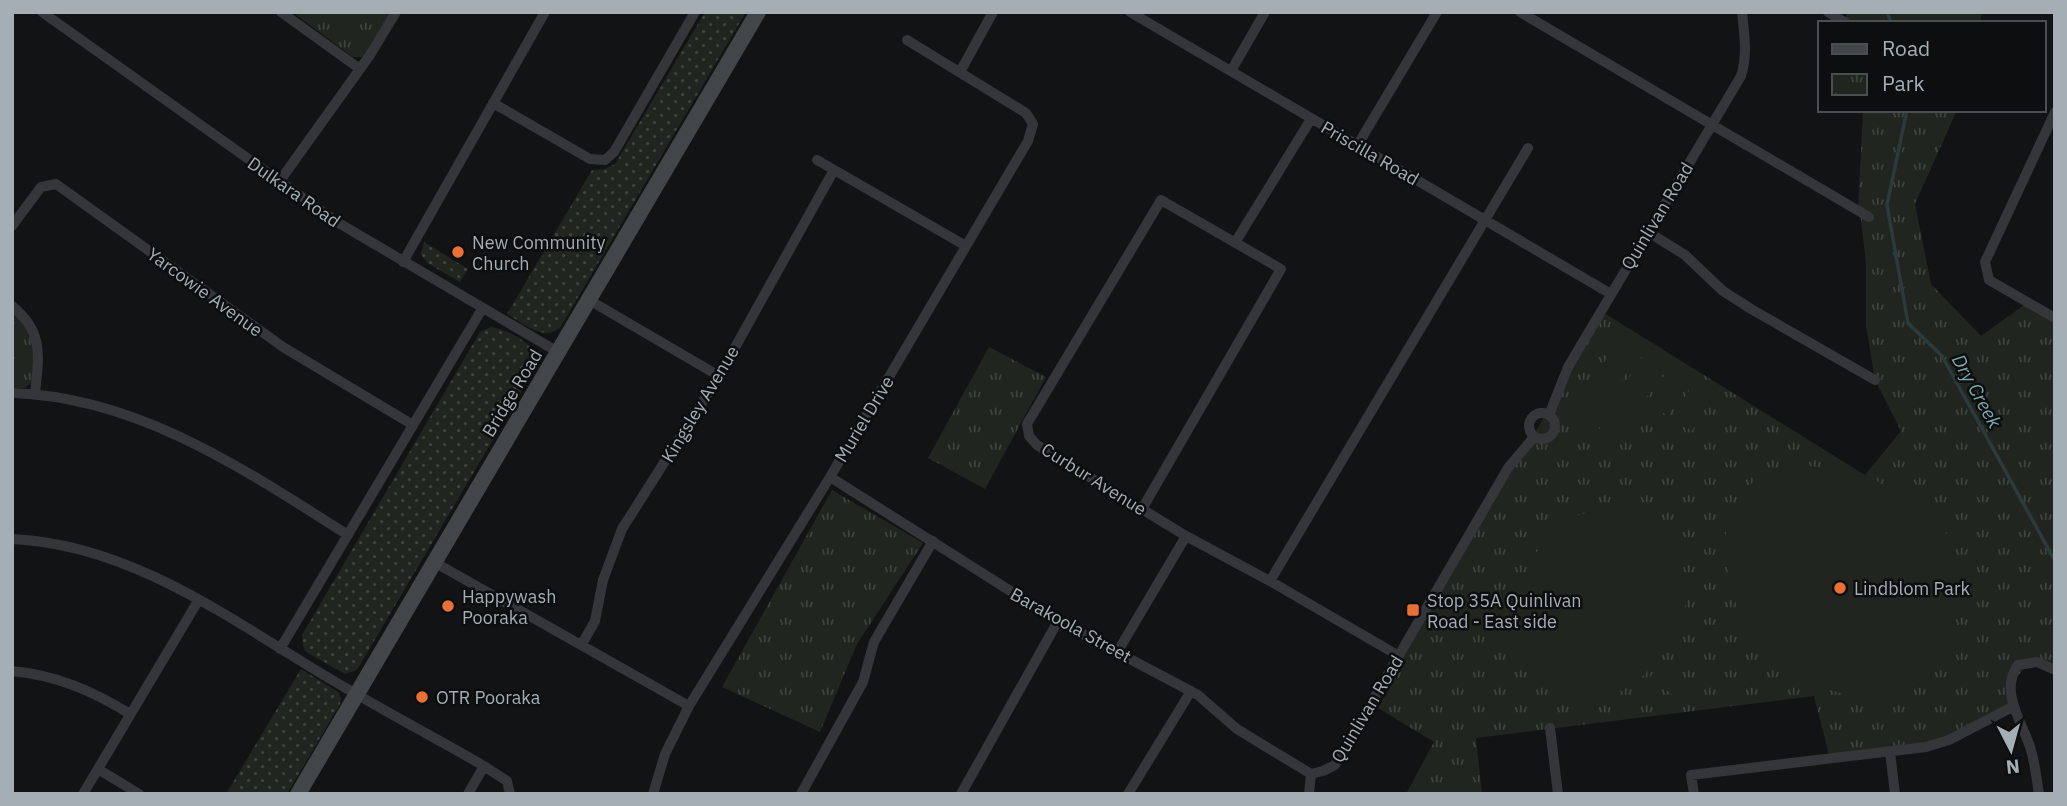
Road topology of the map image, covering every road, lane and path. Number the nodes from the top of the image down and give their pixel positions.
1 (42, 12) edge
2 (281, 12) edge
3 (396, 12) edge
4 (545, 12) edge
5 (695, 12) edge
6 (758, 12) edge
7 (993, 12) edge
8 (1130, 12) edge
9 (1265, 12) edge
10 (1437, 12) edge
11 (1520, 12) edge
12 (1742, 12) edge
13 (906, 40) dead end
14 (360, 69) junction
15 (1231, 71) junction
16 (960, 72) junction
17 (493, 103) junction
18 (2055, 112) edge
19 (1311, 119) junction
20 (1712, 124) junction
21 (1357, 145) junction
22 (1528, 148) dead end
23 (817, 160) dead end
24 (834, 170) junction
25 (279, 182) junction
26 (1869, 217) dead end
27 (1484, 220) junction
28 (12, 226) edge
29 (1648, 232) junction
30 (1236, 241) junction
31 (966, 246) junction
32 (403, 262) junction
33 (1611, 294) junction
34 (589, 300) junction
35 (12, 306) edge
36 (482, 309) junction
37 (2055, 318) edge
38 (558, 352) junction
39 (719, 376) junction
40 (1875, 380) dead end
41 (12, 393) edge
42 (35, 393) junction
43 (1549, 415) junction
44 (413, 425) junction
45 (1534, 437) junction
46 (830, 477) junction
47 (1142, 509) junction
48 (348, 535) junction
49 (1186, 536) junction
50 (12, 539) edge
51 (933, 541) junction
52 (434, 562) junction
53 (1270, 581) junction
54 (198, 601) junction
55 (1059, 621) junction
56 (582, 644) junction
57 (280, 649) junction
58 (1118, 651) junction
59 (1399, 656) junction
60 (2055, 670) edge
61 (12, 671) edge
62 (1191, 691) junction
63 (357, 694) junction
64 (689, 706) junction
65 (2014, 706) junction
66 (131, 714) junction
67 (1550, 728) dead end
68 (1890, 752) junction
69 (484, 766) junction
70 (98, 769) junction
71 (1311, 774) junction
72 (83, 794) edge
73 (139, 794) edge
74 (298, 794) edge
75 (468, 794) edge
76 (510, 794) edge
77 (653, 794) edge
78 (801, 794) edge
79 (961, 794) edge
80 (1128, 794) edge
81 (1309, 794) edge
82 (1558, 794) edge
83 (1694, 794) edge
84 (1895, 794) edge
85 (2039, 794) edge

1 - 25 street, Dulkara Road
2 - 14 street
3 - 14 street
4 - 17 street
5 - 17 street
6 - 34 main road, Bridge Road
7 - 16 street
8 - 15 street, Priscilla Road
9 - 15 street
10 - 21 street
11 - 20 street
12 - 20 street, Quinlivan Road
13 - 16 street, Muriel Drive
14 - 25 street
15 - 19 street, Priscilla Road
16 - 31 street, Muriel Drive
17 - 32 street
18 - 37 street
19 - 21 street, Priscilla Road
19 - 30 street
20 - 26 street
20 - 29 street, Quinlivan Road
21 - 27 street, Priscilla Road
22 - 27 street
23 - 24 street
24 - 31 street
24 - 39 street, Kingsley Avenue
25 - 32 street, Dulkara Road
27 - 33 street, Priscilla Road
27 - 53 street
28 - 44 street, Yarcowie Avenue
29 - 33 street, Quinlivan Road
29 - 40 street
30 - 47 street
30 - 47 street, Curbur Avenue
31 - 46 street, Muriel Drive
32 - 36 street, Dulkara Road
33 - 43 street, Quinlivan Road
34 - 38 main road, Bridge Road
34 - 39 street
35 - 42 street
36 - 38 street, Dulkara Road
36 - 44 street
38 - 52 main road, Bridge Road
39 - 56 street, Kingsley Avenue
41 - 42 street
42 - 48 street
43 - 45 street
43 - 45 street
44 - 48 street
45 - 59 street, Quinlivan Road
46 - 51 street, Barakoola Street
46 - 64 street, Muriel Drive
47 - 49 street, Curbur Avenue
48 - 57 street
49 - 53 street, Curbur Avenue
49 - 58 street
50 - 54 street
51 - 55 street, Barakoola Street
51 - 78 street
52 - 56 street
52 - 63 main road, Bridge Road
53 - 59 street, Curbur Avenue
54 - 57 street
54 - 66 street
55 - 58 street, Barakoola Street
55 - 79 street
56 - 64 street
57 - 63 street
58 - 62 street, Barakoola Street
59 - 71 street, Quinlivan Road
60 - 65 street
61 - 66 street
62 - 71 street, Barakoola Street
62 - 80 street
63 - 69 street
63 - 74 main road, Bridge Road
64 - 77 street, Muriel Drive
65 - 68 street
65 - 85 street
66 - 70 street
67 - 82 street
68 - 83 street
68 - 84 street
69 - 75 street
69 - 76 street
70 - 72 street
70 - 73 street
71 - 81 street, Quinlivan Road

